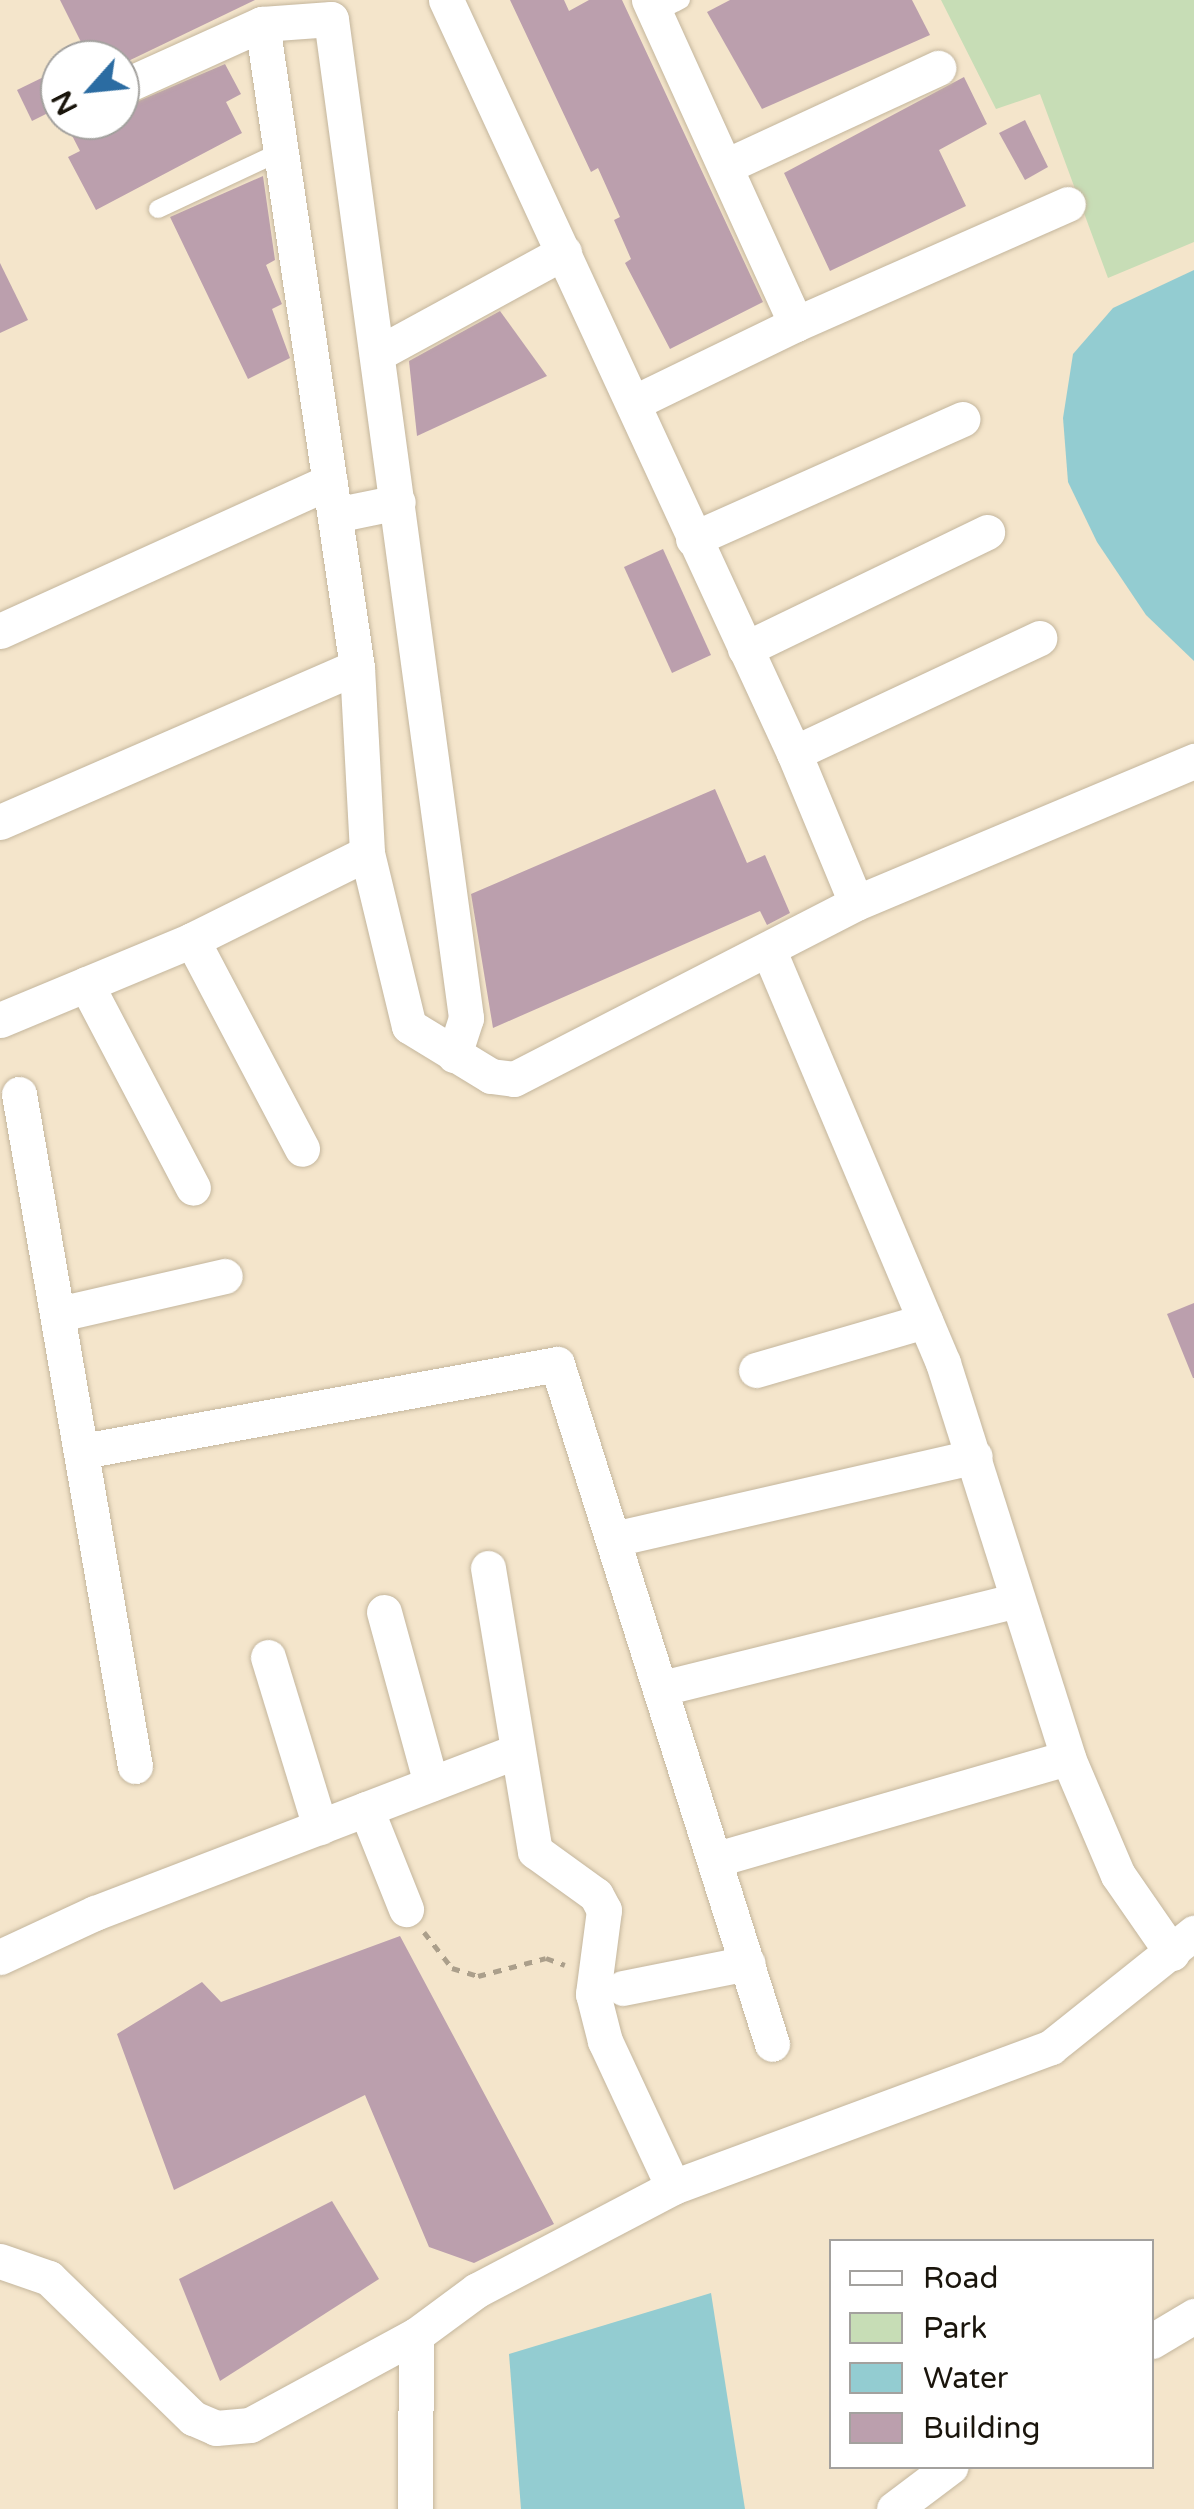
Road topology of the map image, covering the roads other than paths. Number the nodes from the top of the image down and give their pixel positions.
1 (446, 0) edge
2 (662, 4) edge
3 (260, 12) edge
4 (938, 68) dead end
5 (140, 77) edge
6 (282, 151) junction
7 (726, 166) junction
8 (1068, 204) dead end
9 (158, 210) dead end
10 (564, 252) junction
11 (796, 324) junction
12 (377, 354) junction
13 (633, 403) junction
14 (962, 420) dead end
15 (332, 498) junction
16 (398, 502) junction
17 (987, 532) dead end
18 (693, 540) junction
19 (0, 631) edge
20 (1039, 638) dead end
21 (745, 649) junction
22 (357, 667) junction
23 (794, 753) junction
24 (1194, 761) edge
25 (0, 822) edge
26 (367, 853) junction
27 (856, 903) junction
28 (192, 940) junction
29 (770, 951) junction
30 (86, 984) junction
31 (0, 1020) edge
32 (454, 1056) junction
33 (19, 1094) dead end
34 (302, 1149) dead end
35 (194, 1188) dead end
36 (225, 1276) dead end
37 (59, 1314) junction
38 (925, 1321) junction
39 (756, 1370) dead end
40 (84, 1450) junction
41 (975, 1456) junction
42 (614, 1540) junction
43 (488, 1568) dead end
44 (1017, 1600) junction
45 (384, 1612) dead end
46 (268, 1656) dead end
47 (662, 1688) junction
48 (517, 1751) junction
49 (1068, 1758) junction
50 (135, 1766) dead end
51 (431, 1784) junction
52 (366, 1809) junction
53 (320, 1827) junction
54 (717, 1860) junction
55 (406, 1908) road end
56 (1183, 1943) edge
57 (0, 1957) edge
58 (748, 1964) junction
59 (608, 1981) junction
60 (772, 2044) dead end
61 (674, 2187) junction
62 (0, 2261) edge
63 (1194, 2316) edge
64 (416, 2335) junction
65 (1154, 2340) edge
66 (947, 2469) edge
67 (415, 2509) edge
68 (894, 2509) edge

1 - 10 street
2 - 7 street
3 - 5 street
3 - 6 street
3 - 12 street
4 - 7 street
6 - 9 lane
6 - 15 street
7 - 11 street
8 - 11 street
10 - 12 street
10 - 13 street
11 - 13 street
12 - 16 street
13 - 18 street
14 - 18 street
15 - 16 street
15 - 19 street
15 - 22 street
16 - 32 street
17 - 21 street
18 - 21 street
20 - 23 street
21 - 23 street
22 - 25 street
22 - 26 street
23 - 27 street
24 - 27 street
26 - 28 street
26 - 32 street
27 - 29 street
28 - 30 street
28 - 34 street
29 - 32 street
29 - 38 street
30 - 31 street
30 - 35 street
33 - 37 street
36 - 37 street
37 - 40 street
38 - 39 street
38 - 41 street
40 - 42 street
40 - 50 street
41 - 42 street
41 - 44 street
42 - 47 street
43 - 48 street
44 - 47 street
44 - 49 street
45 - 51 street
46 - 53 street
47 - 54 street
48 - 51 street
48 - 59 street
49 - 54 street
49 - 56 street
51 - 52 street
52 - 53 street
52 - 55 street
53 - 57 street
54 - 58 street
56 - 61 street
58 - 59 street
58 - 60 street
59 - 61 street
61 - 64 street
62 - 64 street
63 - 65 street
64 - 67 street
66 - 68 street

